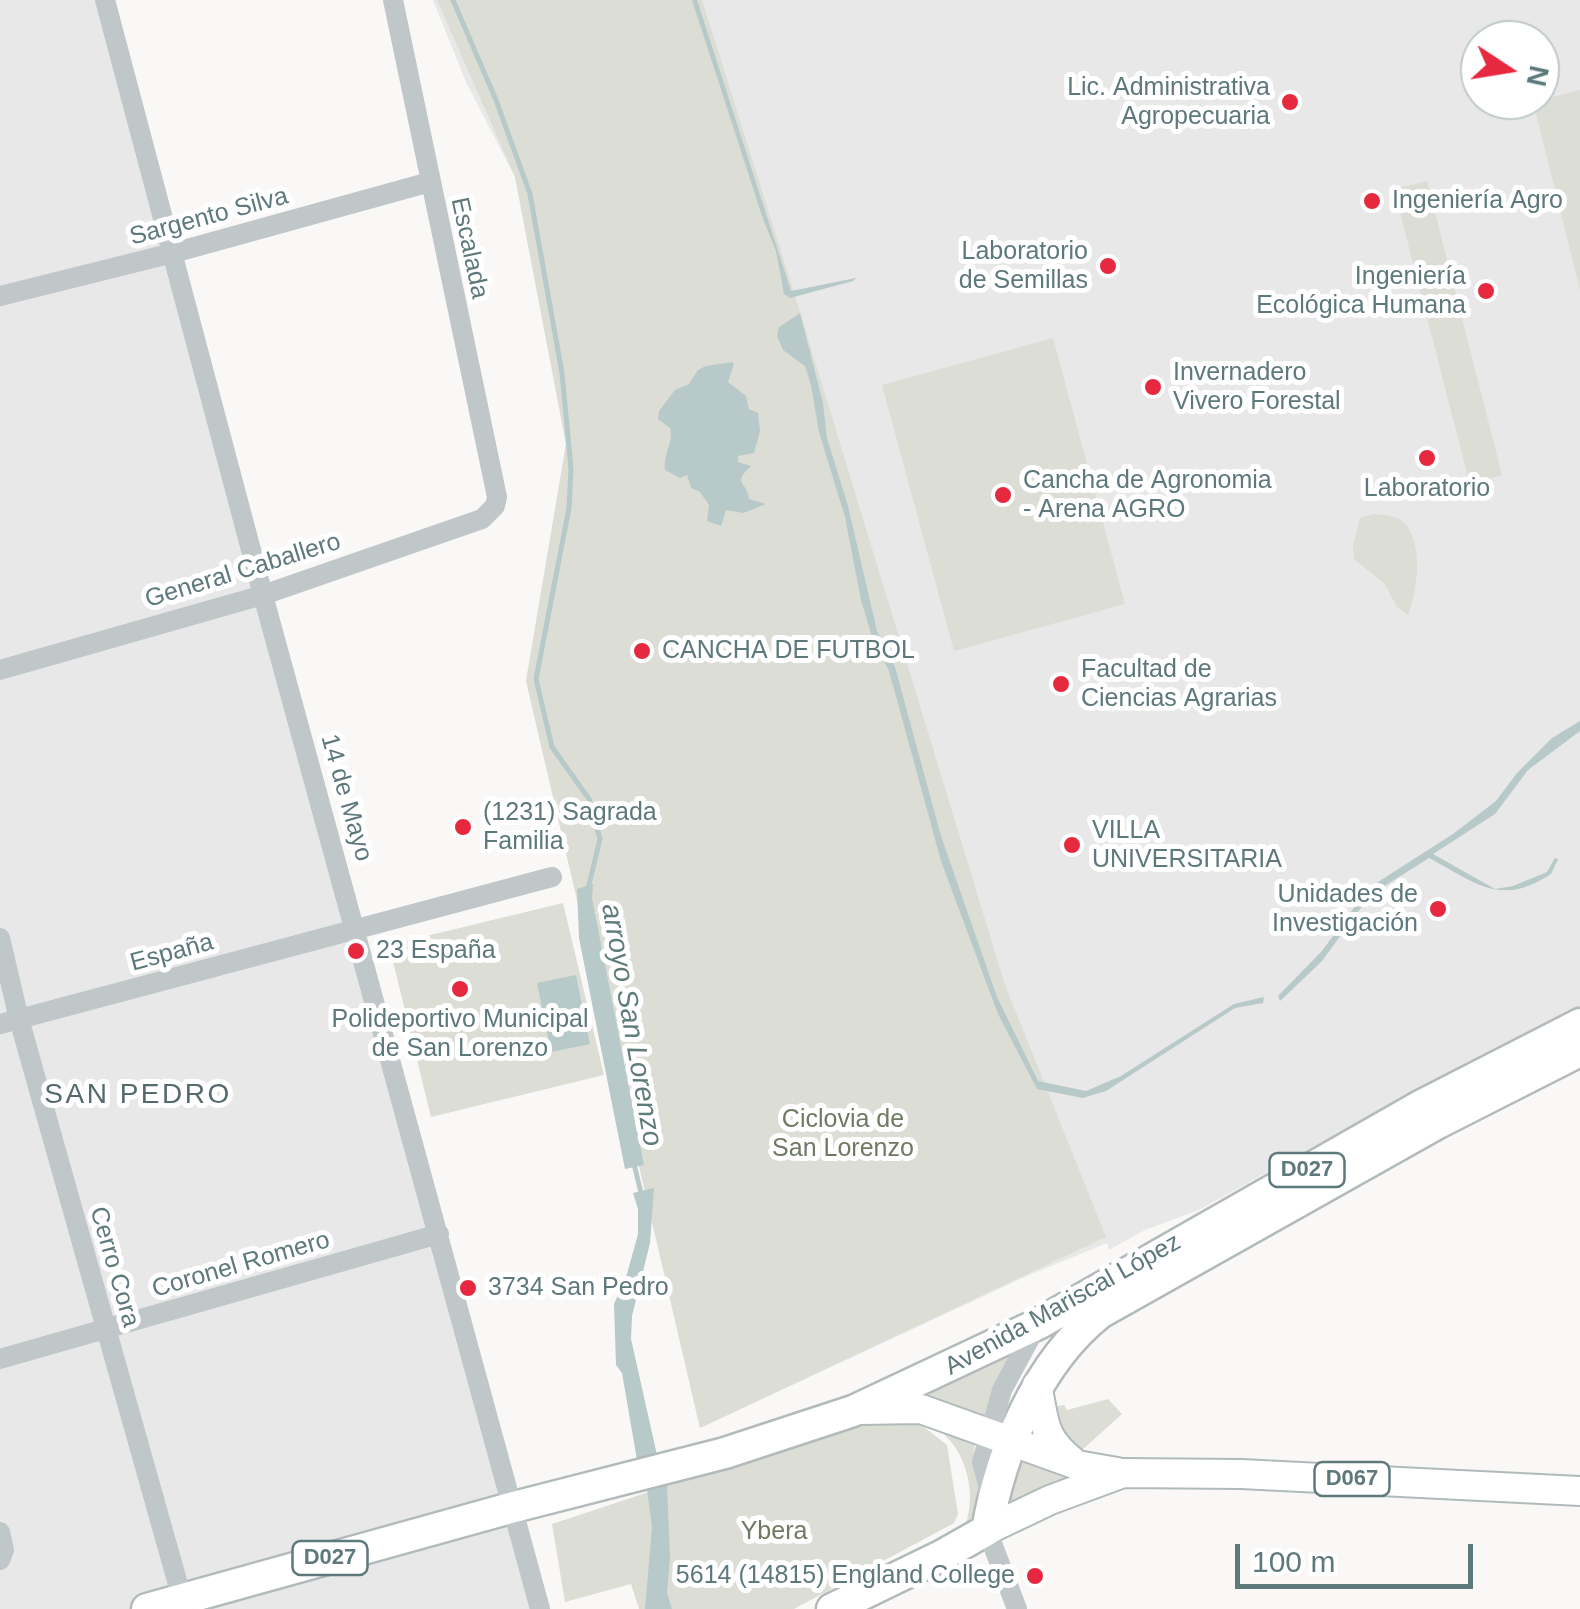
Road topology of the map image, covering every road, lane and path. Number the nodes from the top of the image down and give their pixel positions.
1 (104, 0) edge
2 (393, 0) edge
3 (430, 182) junction
4 (172, 253) junction
5 (0, 296) edge
6 (495, 506) joint
7 (263, 594) junction
8 (0, 670) edge
9 (552, 877) dead end
10 (357, 930) junction
11 (0, 938) edge
12 (10, 1022) edge
13 (1580, 1024) edge
14 (1580, 1051) edge
15 (439, 1234) junction
16 (1038, 1324) junction
17 (106, 1330) junction
18 (0, 1359) edge
19 (1037, 1386) junction
20 (853, 1410) junction
21 (1001, 1437) junction
22 (1077, 1465) junction
23 (1123, 1473) junction
24 (1580, 1491) edge
25 (514, 1508) junction
26 (987, 1530) junction
27 (0, 1532) edge
28 (0, 1560) edge
29 (183, 1604) edge
30 (147, 1609) edge
31 (540, 1609) edge
32 (832, 1609) edge
33 (1016, 1609) edge

1 - 4 street, 14 de Mayo
2 - 3 street, Escalada
3 - 4 street, Sargento Silva
3 - 6 street, Escalada
4 - 5 street, Sargento Silva
4 - 7 street, 14 de Mayo
6 - 7 street, General Caballero
7 - 8 street, General Caballero
7 - 10 street, 14 de Mayo
9 - 10 street, España
10 - 12 street, España
10 - 15 street, 14 de Mayo
11 - 12 street, Cerro Cora
12 - 17 street, Cerro Cora
13 - 16 highway, Avenida Mariscal López / D027
14 - 19 highway, Avenida Mariscal López / D027
15 - 17 street, Coronel Romero
15 - 25 street, 14 de Mayo
16 - 20 highway, Avenida Mariscal López / D027
16 - 21 street
17 - 18 street, Coronel Romero
17 - 29 street, Cerro Cora
19 - 21 highway, Avenida Mariscal López / D027
19 - 22 main road
20 - 21 main road, D067
20 - 25 highway, Avenida Mariscal López / D027
21 - 22 main road, D067
21 - 26 highway, D027
22 - 23 main road, D067
23 - 24 main road, D067
23 - 26 main road, D067
25 - 29 highway, D027
25 - 31 street, 14 de Mayo
26 - 32 highway
26 - 33 street
27 - 28 street
29 - 30 highway, D027

